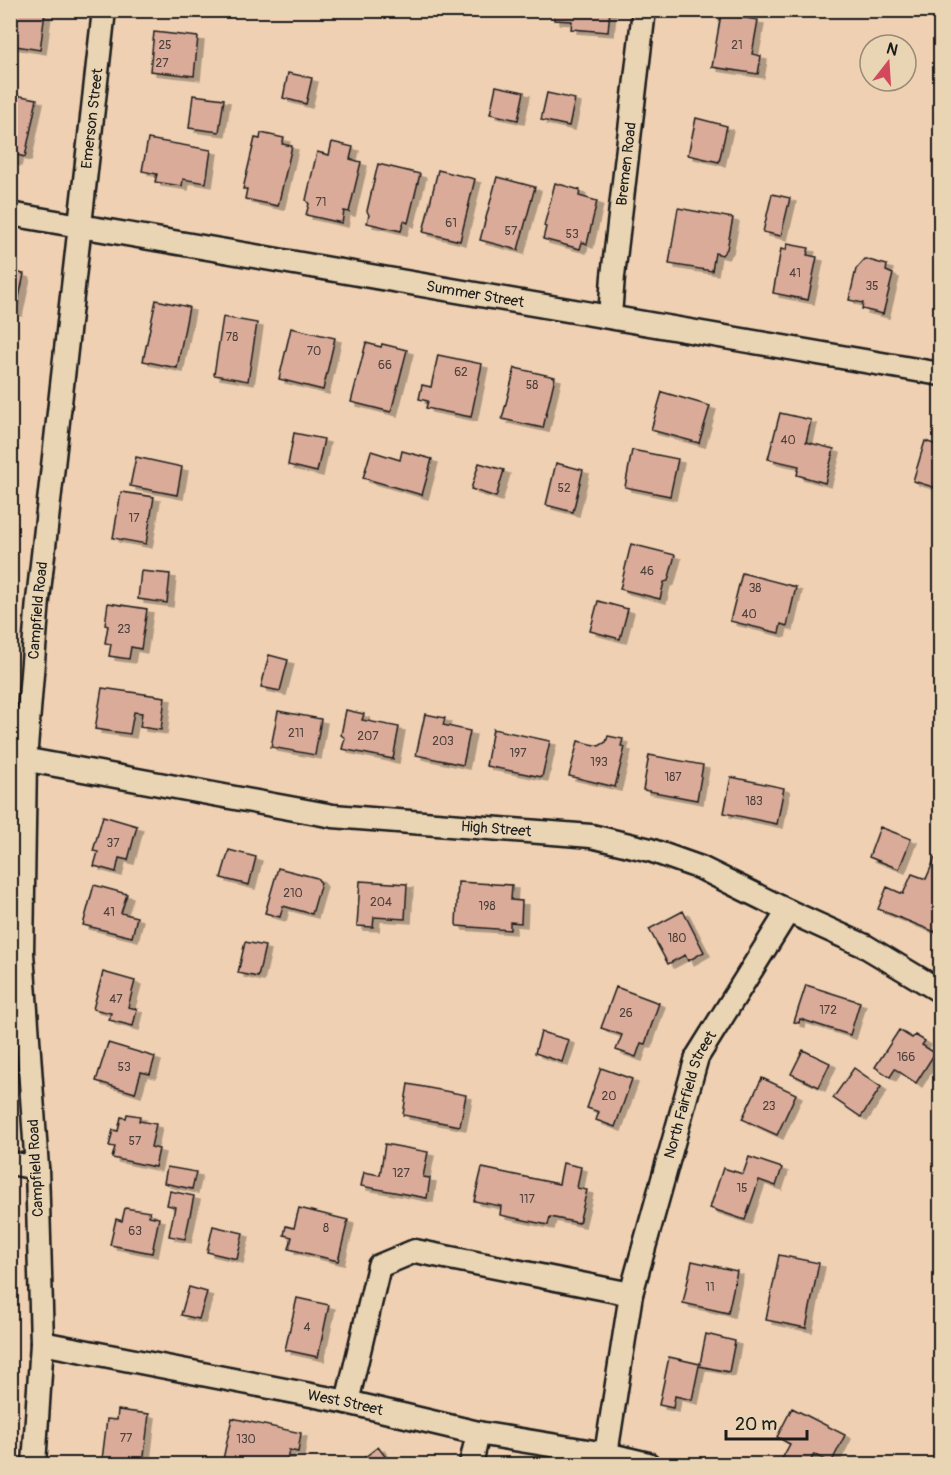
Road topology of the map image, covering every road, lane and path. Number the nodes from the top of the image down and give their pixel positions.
1 (104, 10) edge
2 (644, 10) edge
3 (10, 214) edge
4 (80, 226) junction
5 (610, 316) junction
6 (940, 374) edge
7 (18, 758) edge
8 (788, 911) junction
9 (940, 991) edge
10 (10, 1163) edge
11 (37, 1168) junction
12 (631, 1294) junction
13 (42, 1343) junction
14 (347, 1402) junction
15 (478, 1433) junction
16 (606, 1454) junction
17 (34, 1464) edge
18 (471, 1464) edge
19 (648, 1464) edge

1 - 4 street, Emerson Street
2 - 5 street, Bremen Road
3 - 4 street, Summer Street
4 - 5 street, Summer Street
4 - 7 street, Campfield Road
5 - 6 street, Summer Street
7 - 8 street, High Street
7 - 11 street, Campfield Road
8 - 9 street, High Street
8 - 12 street, North Fairfield Street
10 - 11 street
11 - 13 street, Campfield Road
12 - 14 street
12 - 16 street, North Fairfield Street
13 - 14 street, West Street
13 - 17 street, Campfield Road
14 - 15 street, West Street
15 - 16 street, West Street
15 - 18 street
16 - 19 street, West Street

